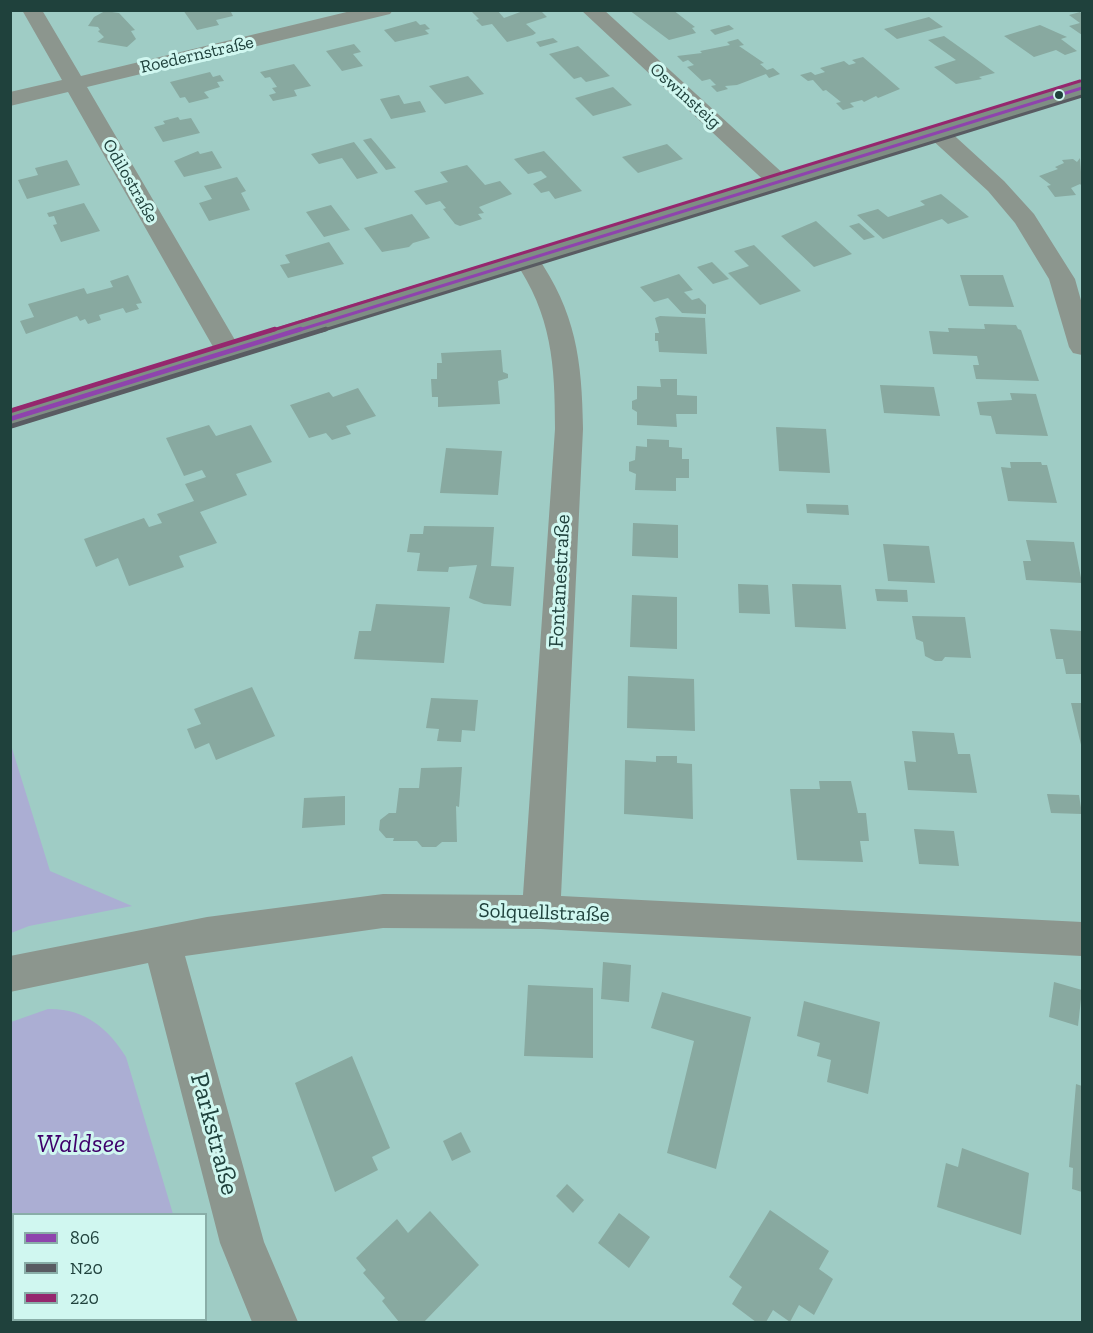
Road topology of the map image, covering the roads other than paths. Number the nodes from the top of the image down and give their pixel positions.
1 (32, 10) edge
2 (383, 10) edge
3 (591, 10) edge
4 (74, 85) junction
5 (1083, 88) edge
6 (10, 99) edge
7 (938, 133) junction
8 (779, 182) junction
9 (527, 260) junction
10 (1083, 347) edge
11 (229, 352) junction
12 (10, 418) edge
13 (541, 912) junction
14 (1083, 939) edge
15 (162, 942) junction
16 (10, 974) edge
17 (275, 1323) edge

1 - 4 street, Odilostraße
2 - 4 street, Roedernstraße
3 - 8 street, Oswinsteig
4 - 6 street, Roedernstraße
4 - 11 street, Odilostraße
5 - 7 main road
7 - 8 main road
7 - 10 street
8 - 9 main road
9 - 11 main road
9 - 13 street, Fontanestraße
11 - 12 main road
13 - 14 street, Solquellstraße
13 - 15 street, Solquellstraße
15 - 16 street, Solquellstraße
15 - 17 street, Parkstraße

